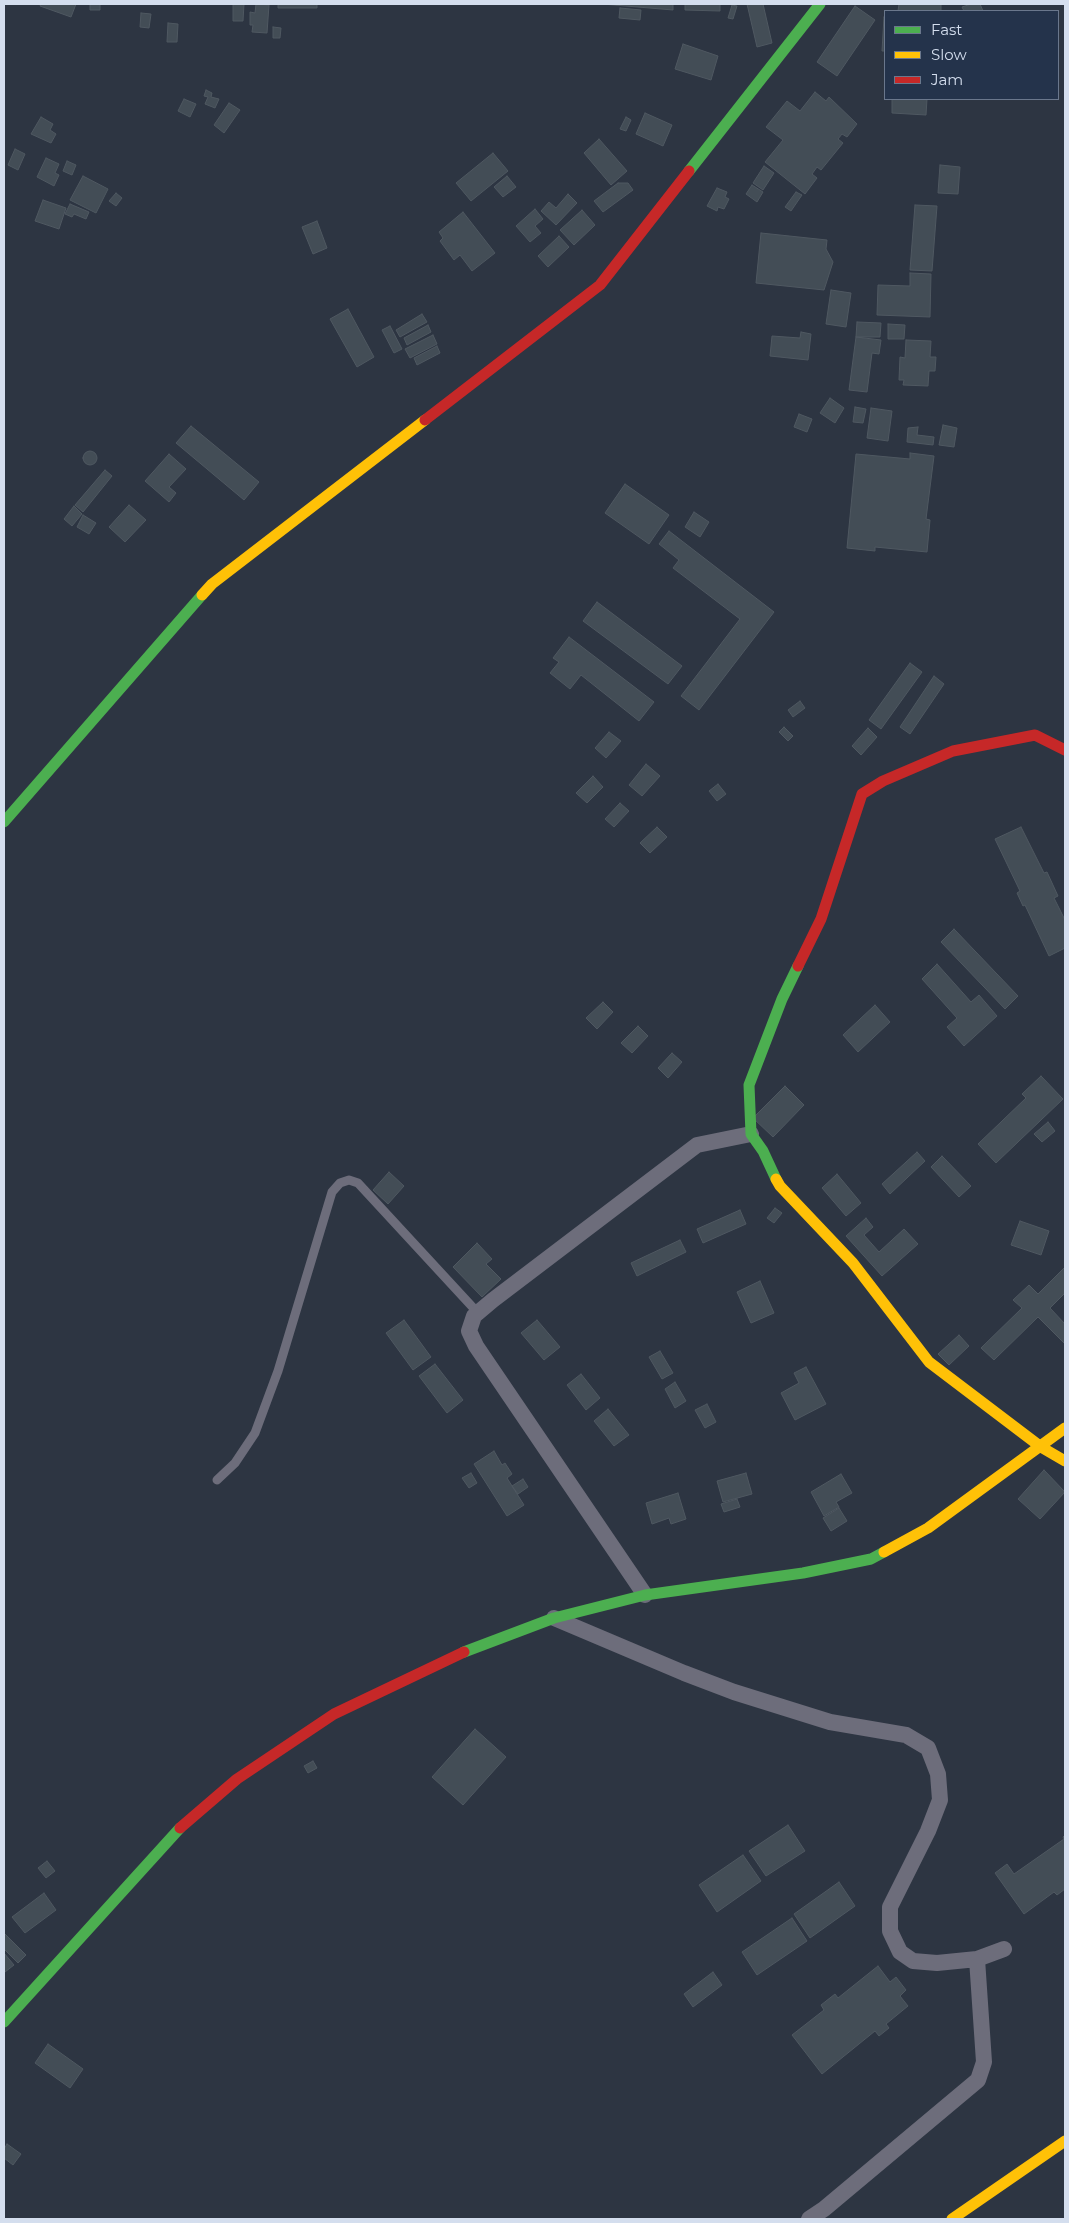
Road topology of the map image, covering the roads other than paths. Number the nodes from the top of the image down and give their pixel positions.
1 (820, 4) edge
2 (1065, 750) edge
3 (4, 822) edge
4 (751, 1134) junction
5 (478, 1312) junction
6 (1065, 1428) edge
7 (1041, 1447) junction
8 (1065, 1461) edge
9 (217, 1480) dead end
10 (646, 1595) junction
11 (554, 1618) junction
12 (1004, 1948) dead end
13 (976, 1959) junction
14 (4, 2022) edge
15 (1065, 2141) edge
16 (809, 2219) edge
17 (952, 2219) edge

1 - 3 main road
2 - 4 main road
4 - 5 street
4 - 7 main road
5 - 9 lane
5 - 10 street
6 - 7 main road
7 - 8 main road
7 - 10 main road
10 - 11 main road
11 - 13 street
11 - 14 main road
12 - 13 street
13 - 16 street
15 - 17 main road

